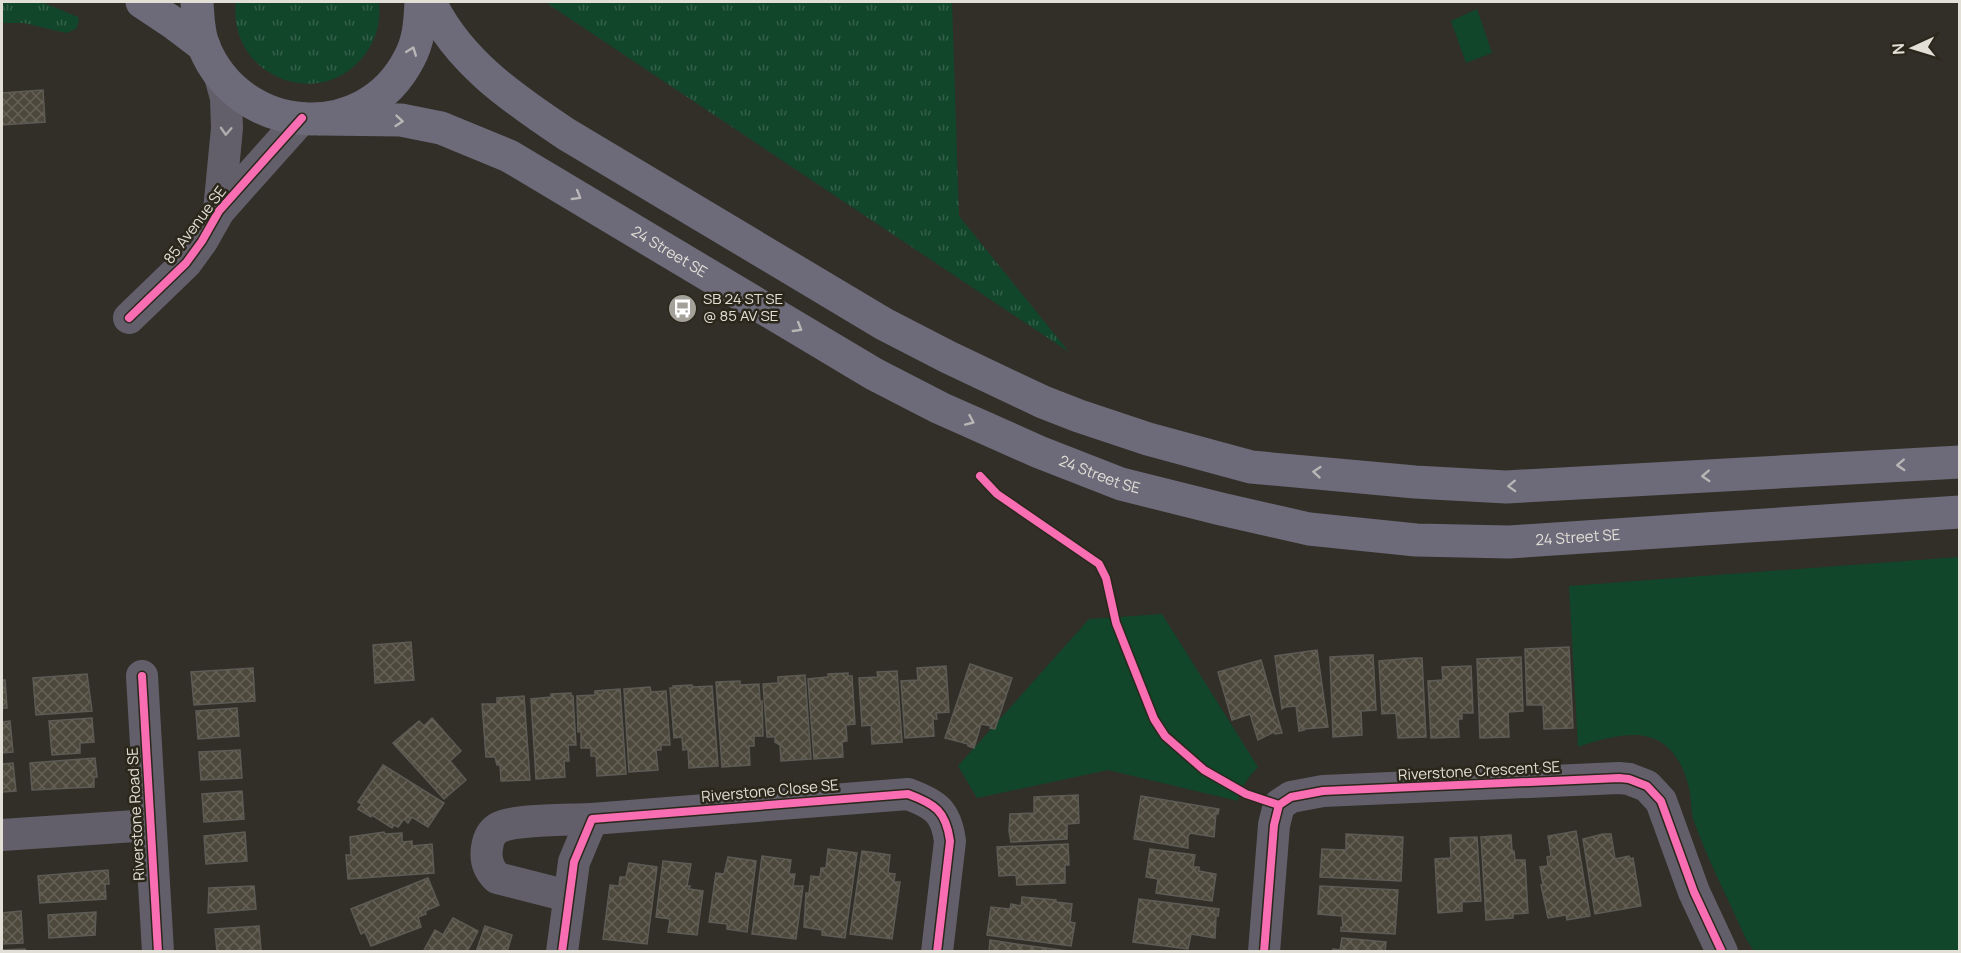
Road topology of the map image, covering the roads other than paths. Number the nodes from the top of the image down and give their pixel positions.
1 (142, 2) edge
2 (197, 2) edge
3 (421, 2) edge
4 (430, 2) edge
5 (211, 60) junction
6 (311, 119) junction
7 (219, 211) junction
8 (129, 318) dead end
9 (1959, 462) edge
10 (1959, 512) edge
11 (142, 676) dead end
12 (592, 819) junction
13 (150, 825) junction
14 (2, 835) edge
15 (568, 896) junction
16 (158, 951) edge
17 (562, 951) edge
18 (937, 951) edge
19 (1264, 951) edge
20 (1722, 951) edge

1 - 5 main road
2 - 5 main road
6 -> 3 main road
9 -> 4 main road
5 - 6 main road
5 -> 7 street, 85 Avenue SE
6 - 7 street, 85 Avenue SE
6 -> 10 main road, 24 Street SE
7 - 8 street, 85 Avenue SE
11 - 13 street, Riverstone Road SE
12 - 15 street
12 - 15 street, Riverstone Close SE
12 - 18 street, Riverstone Close SE
13 - 14 street
13 - 16 street, Riverstone Road SE
15 - 17 street
19 - 20 street, Riverstone Crescent SE

